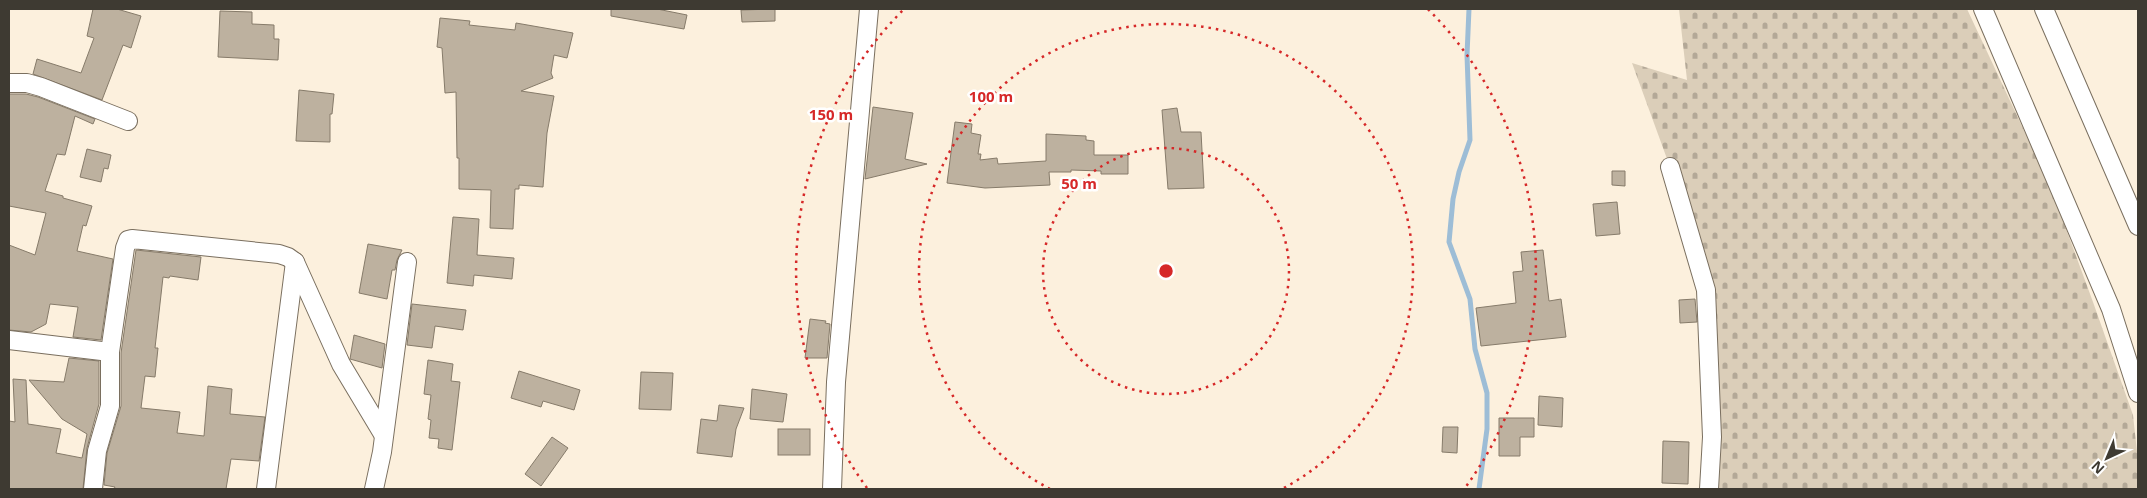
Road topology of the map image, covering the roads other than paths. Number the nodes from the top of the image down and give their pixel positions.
1 (869, 9) edge
2 (1982, 9) edge
3 (2044, 9) edge
4 (9, 83) edge
5 (128, 121) dead end
6 (1670, 168) dead end
7 (2138, 226) edge
8 (295, 262) junction
9 (407, 262) dead end
10 (9, 340) edge
11 (110, 352) junction
12 (2138, 393) edge
13 (383, 434) junction
14 (93, 489) edge
15 (266, 489) edge
16 (374, 489) edge
17 (832, 489) edge
18 (1709, 489) edge

1 - 17 street
2 - 12 street
3 - 7 street
4 - 5 street
6 - 18 street
8 - 11 street
8 - 13 street
8 - 15 street
9 - 13 street
10 - 11 street
11 - 14 street
13 - 16 street

